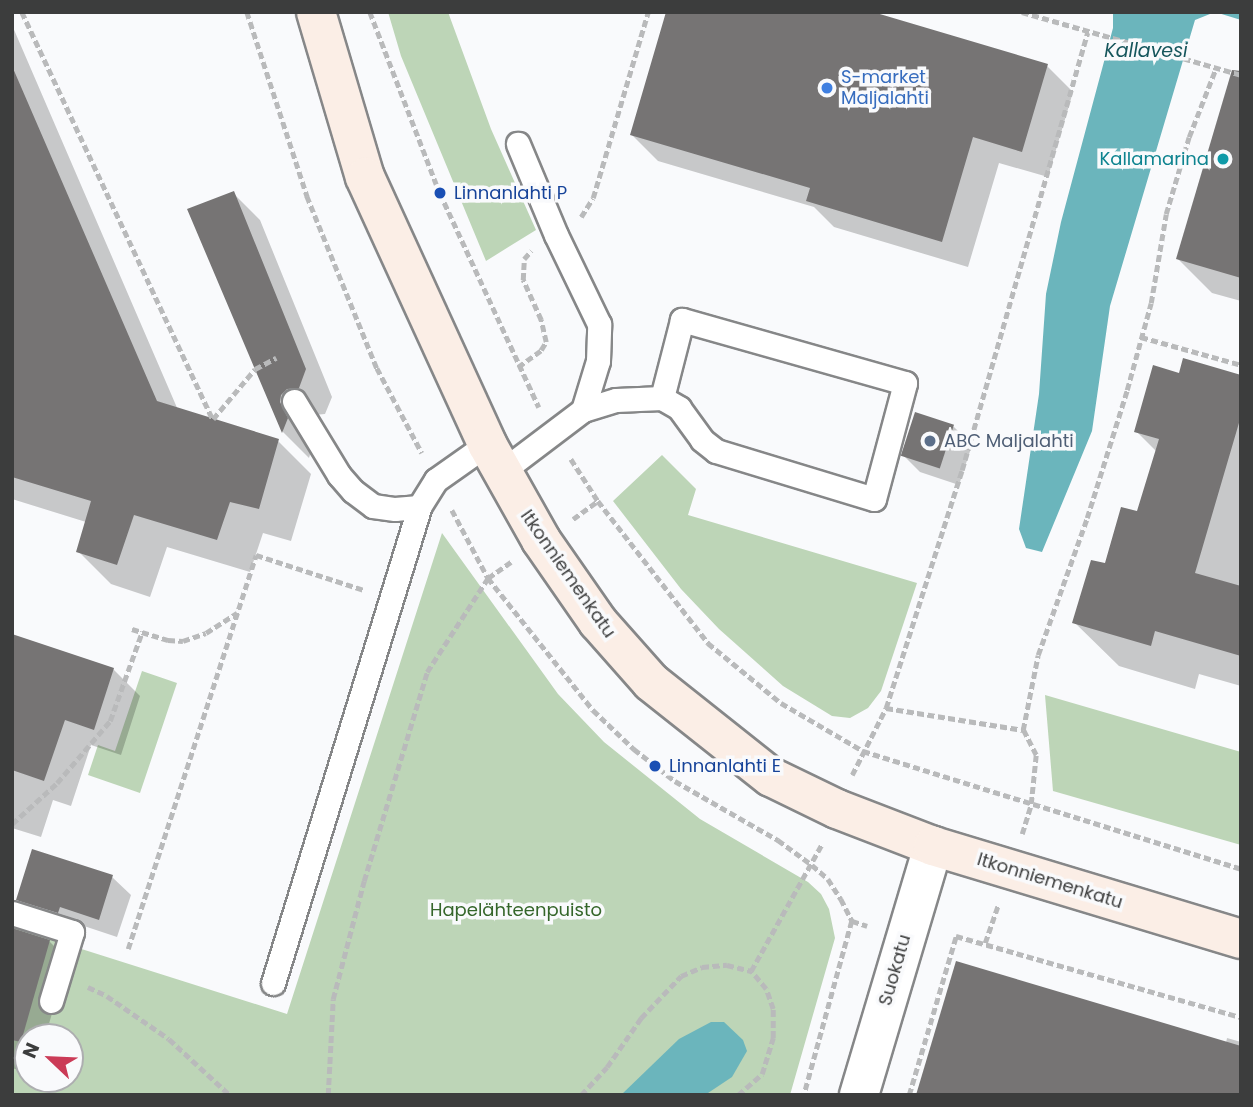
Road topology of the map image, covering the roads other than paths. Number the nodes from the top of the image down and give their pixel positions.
1 (316, 12) edge
2 (518, 144) dead end
3 (662, 398) junction
4 (294, 401) dead end
5 (583, 411) junction
6 (494, 458) junction
7 (419, 507) junction
8 (933, 846) junction
9 (12, 913) edge
10 (1241, 939) edge
11 (273, 983) dead end
12 (51, 1001) dead end
13 (859, 1095) edge

1 - 6 main road, Itkonniemenkatu
2 - 5 lane
3 - 3 lane
3 - 5 lane
4 - 7 lane
5 - 6 lane
6 - 7 lane
6 - 8 main road, Itkonniemenkatu
7 - 11 lane
8 - 10 main road, Itkonniemenkatu
8 - 13 street, Suokatu
9 - 12 lane

